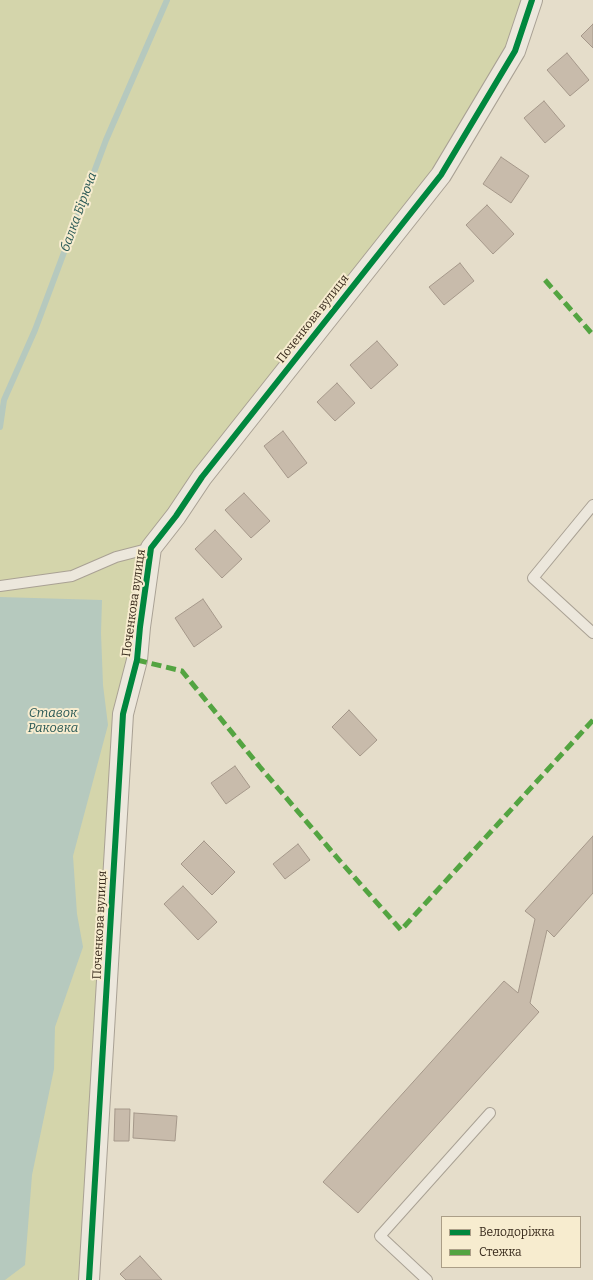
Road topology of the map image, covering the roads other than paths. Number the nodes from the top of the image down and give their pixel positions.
1 (532, 0) edge
2 (593, 505) edge
3 (151, 548) junction
4 (0, 586) edge
5 (593, 633) edge
6 (490, 1113) dead end
7 (89, 1280) edge
8 (427, 1280) edge

1 - 3 street, Поченкова вулиця
2 - 5 lane
3 - 4 lane
3 - 7 street, Поченкова вулиця
6 - 8 lane

